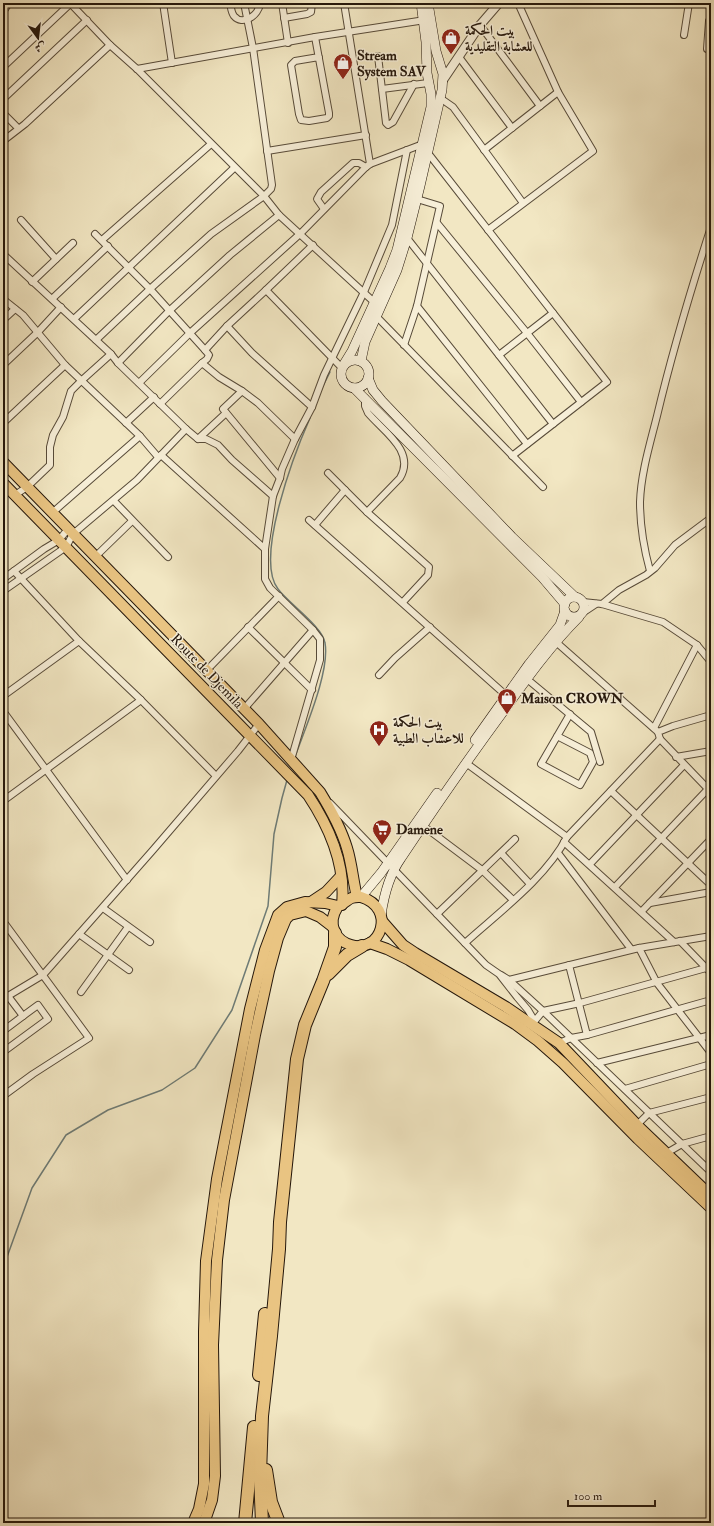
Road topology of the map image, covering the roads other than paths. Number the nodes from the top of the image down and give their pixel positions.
1 (10, 3) edge
2 (70, 3) edge
3 (162, 3) edge
4 (230, 3) edge
5 (244, 3) edge
6 (260, 3) edge
7 (282, 3) edge
8 (312, 3) edge
9 (344, 3) edge
10 (421, 3) edge
11 (428, 3) edge
12 (499, 3) edge
13 (518, 3) edge
14 (689, 3) edge
15 (3, 12) edge
16 (284, 18) junction
17 (427, 19) junction
18 (87, 20) junction
19 (246, 20) junction
20 (711, 21) edge
21 (480, 25) junction
22 (349, 33) junction
23 (684, 35) dead end
24 (315, 37) junction
25 (288, 43) junction
26 (110, 45) junction
27 (253, 48) junction
28 (711, 50) edge
29 (378, 56) dead end
30 (459, 57) junction
31 (319, 58) junction
32 (172, 63) junction
33 (3, 67) edge
34 (441, 68) junction
35 (137, 69) junction
36 (427, 70) junction
37 (443, 80) junction
38 (428, 82) junction
39 (414, 84) junction
40 (382, 89) junction
41 (558, 92) junction
42 (440, 98) junction
43 (3, 99) edge
44 (540, 106) junction
45 (435, 107) junction
46 (3, 114) edge
47 (18, 128) junction
48 (512, 128) junction
49 (366, 135) junction
50 (3, 141) edge
51 (211, 144) junction
52 (423, 144) junction
53 (407, 150) junction
54 (484, 150) junction
55 (268, 151) junction
56 (428, 153) junction
57 (368, 165) junction
58 (234, 168) junction
59 (264, 196) junction
60 (417, 199) junction
61 (523, 203) junction
62 (324, 209) junction
63 (279, 214) junction
64 (21, 220) dead end
65 (437, 223) junction
66 (392, 225) junction
67 (711, 227) edge
68 (488, 230) junction
69 (406, 232) junction
70 (301, 233) junction
71 (95, 234) dead end
72 (102, 240) junction
73 (73, 243) dead end
74 (313, 245) junction
75 (108, 246) junction
76 (3, 254) edge
77 (56, 259) junction
78 (427, 264) junction
79 (128, 268) junction
80 (32, 282) junction
81 (150, 289) junction
82 (266, 290) junction
83 (364, 292) junction
84 (53, 298) junction
85 (3, 299) edge
86 (374, 302) junction
87 (417, 306) junction
88 (62, 307) junction
89 (15, 309) junction
90 (169, 311) junction
91 (553, 313) junction
92 (376, 316) junction
93 (74, 319) junction
94 (3, 320) edge
95 (227, 326) junction
96 (38, 332) junction
97 (190, 333) junction
98 (527, 333) junction
99 (96, 340) junction
100 (404, 345) junction
101 (205, 350) junction
102 (111, 354) junction
103 (499, 355) junction
104 (333, 358) junction
105 (361, 361) junction
106 (118, 363) junction
107 (202, 363) junction
108 (3, 365) edge
109 (65, 365) junction
110 (343, 366) junction
111 (368, 378) junction
112 (81, 381) junction
113 (139, 383) junction
114 (354, 388) junction
115 (242, 390) junction
116 (154, 397) junction
117 (365, 398) junction
118 (581, 402) junction
119 (160, 404) junction
120 (312, 407) junction
121 (226, 413) junction
122 (3, 423) edge
123 (126, 423) junction
124 (553, 424) junction
125 (186, 429) junction
126 (140, 436) junction
127 (198, 439) junction
128 (295, 439) junction
129 (527, 444) junction
130 (159, 456) junction
131 (512, 456) junction
132 (3, 462) edge
133 (328, 473) dead end
134 (280, 478) junction
135 (3, 483) edge
136 (27, 487) junction
137 (543, 487) dead end
138 (345, 490) junction
139 (15, 495) junction
140 (273, 496) junction
141 (114, 501) junction
142 (52, 512) junction
143 (367, 512) junction
144 (711, 518) edge
145 (309, 520) dead end
146 (132, 521) junction
147 (315, 525) junction
148 (70, 531) junction
149 (62, 544) junction
150 (265, 549) junction
151 (95, 557) junction
152 (168, 557) dead end
153 (14, 571) junction
154 (650, 571) junction
155 (21, 578) junction
156 (3, 580) edge
157 (3, 591) edge
158 (279, 596) junction
159 (575, 597) junction
160 (403, 602) junction
161 (584, 602) junction
162 (599, 604) junction
163 (565, 607) junction
164 (581, 614) junction
165 (248, 627) junction
166 (430, 627) junction
167 (313, 630) junction
168 (79, 641) junction
169 (556, 642) junction
170 (697, 645) junction
171 (284, 662) junction
172 (711, 662) edge
173 (206, 671) junction
174 (379, 675) dead end
175 (527, 679) junction
176 (312, 690) junction
177 (3, 696) edge
178 (509, 698) junction
179 (141, 700) junction
180 (244, 709) junction
181 (3, 711) edge
182 (570, 714) junction
183 (711, 715) edge
184 (259, 724) junction
185 (658, 733) junction
186 (250, 735) junction
187 (557, 736) junction
188 (711, 751) edge
189 (676, 757) junction
190 (291, 760) junction
191 (600, 762) dead end
192 (466, 763) junction
193 (684, 765) junction
194 (46, 769) junction
195 (216, 776) junction
196 (611, 790) junction
197 (710, 790) edge
198 (320, 792) junction
199 (3, 801) edge
200 (637, 815) junction
201 (422, 826) junction
202 (662, 838) junction
203 (515, 839) dead end
204 (711, 839) edge
205 (566, 840) junction
206 (501, 853) junction
207 (558, 853) junction
208 (688, 863) junction
209 (590, 864) junction
210 (391, 866) junction
211 (482, 870) junction
212 (341, 876) junction
213 (127, 880) junction
214 (530, 884) junction
215 (711, 885) edge
216 (615, 887) junction
217 (711, 892) edge
218 (359, 897) junction
219 (513, 900) junction
220 (311, 902) junction
221 (650, 903) junction
222 (340, 906) junction
223 (103, 908) junction
224 (642, 912) junction
225 (437, 914) junction
226 (382, 918) junction
227 (3, 921) edge
228 (128, 928) junction
229 (334, 930) junction
230 (79, 934) junction
231 (711, 936) edge
232 (677, 941) junction
233 (150, 942) dead end
234 (465, 943) junction
235 (366, 945) junction
236 (639, 948) junction
237 (631, 949) junction
238 (108, 955) junction
239 (569, 965) junction
240 (706, 968) junction
241 (129, 970) dead end
242 (499, 974) junction
243 (711, 974) edge
244 (43, 975) junction
245 (509, 980) junction
246 (323, 981) junction
247 (657, 983) junction
248 (80, 992) dead end
249 (6, 997) edge
250 (711, 1000) edge
251 (580, 1003) junction
252 (678, 1010) junction
253 (543, 1011) junction
254 (23, 1016) junction
255 (533, 1022) junction
256 (3, 1031) edge
257 (526, 1033) junction
258 (587, 1035) junction
259 (711, 1035) edge
260 (571, 1038) junction
261 (700, 1038) junction
262 (559, 1043) junction
263 (3, 1052) edge
264 (711, 1053) edge
265 (597, 1063) junction
266 (711, 1064) edge
267 (625, 1089) junction
268 (3, 1096) edge
269 (711, 1097) edge
270 (650, 1113) junction
271 (623, 1116) junction
272 (637, 1125) junction
273 (711, 1136) edge
274 (682, 1144) junction
275 (662, 1156) junction
276 (711, 1172) edge
277 (711, 1196) edge
278 (711, 1208) edge
279 (280, 1222) junction
280 (266, 1383) junction
281 (253, 1433) junction
282 (193, 1523) edge
283 (204, 1523) edge
284 (245, 1523) edge
285 (256, 1523) edge
286 (262, 1523) edge
287 (279, 1523) edge

1 - 15 street
2 - 18 street
2 - 33 street
3 - 32 street
4 - 19 street
5 - 19 street
6 - 19 street
7 - 16 street
8 - 16 street
9 - 22 street
10 - 17 main road
11 - 17 main road
12 - 21 street
13 - 41 street
14 - 23 street
16 - 25 street
17 - 22 street
17 - 34 main road
17 - 36 main road
18 - 26 street
18 - 43 street
19 - 27 street
20 - 28 street
21 - 30 street
21 - 44 street
22 - 24 street
22 - 49 street
24 - 25 street
24 - 31 street
25 - 27 street
26 - 35 street
26 - 47 street
27 - 32 street
27 - 55 street
29 - 40 street
30 - 37 street
30 - 48 street
31 - 31 street
32 - 35 street
34 - 36 main road
34 - 37 main road
35 - 51 street
36 - 38 main road
37 - 38 main road
37 - 42 main road
38 - 39 street
38 - 45 main road
39 - 40 street
39 - 40 street
41 - 44 street
41 - 61 street
42 - 45 main road
42 - 54 street
44 - 48 street
45 - 52 main road
45 - 56 main road
46 - 47 street
47 - 50 street
48 - 54 street
49 - 55 street
49 - 57 street
51 - 58 street
51 - 72 street
52 - 53 street
52 - 69 main road
53 - 57 street
53 - 66 street
54 - 61 street
55 - 59 street
56 - 60 main road
56 - 68 street
57 - 62 street
57 - 62 street
58 - 59 street
58 - 79 street
59 - 63 street
59 - 81 street
60 - 65 street
60 - 69 main road
61 - 68 street
62 - 70 street
63 - 70 street
63 - 90 street
64 - 77 street
65 - 78 street
65 - 98 street
66 - 69 street
66 - 83 street
67 - 154 street
68 - 91 street
69 - 78 street
69 - 86 main road
69 - 92 main road
70 - 74 street
70 - 97 street
71 - 72 street
72 - 75 street
73 - 77 street
74 - 82 street
74 - 83 street
75 - 79 street
75 - 84 street
76 - 80 street
77 - 80 street
78 - 87 street
78 - 103 street
79 - 81 street
79 - 93 street
80 - 84 street
81 - 90 street
81 - 99 street
82 - 95 street
82 - 104 street
83 - 86 street
83 - 104 street
84 - 88 street
85 - 89 street
86 - 110 main road
87 - 100 street
87 - 129 street
88 - 93 street
88 - 96 street
89 - 94 street
89 - 96 street
90 - 97 street
90 - 106 street
91 - 98 street
91 - 118 street
92 - 100 street
92 - 105 main road
93 - 99 street
95 - 101 street
95 - 120 street
96 - 108 street
96 - 109 street
97 - 101 street
97 - 113 street
98 - 103 street
98 - 118 street
99 - 102 street
100 - 131 street
101 - 107 street
102 - 106 street
102 - 112 street
103 - 124 street
104 - 110 street
104 - 120 street
105 - 110 main road
105 - 111 main road
106 - 113 street
107 - 115 street
107 - 119 street
109 - 112 street
109 - 122 street
110 - 114 main road
111 - 114 main road
111 - 159 main road
112 - 123 street
112 - 136 street
113 - 116 street
114 - 117 main road
115 - 121 street
115 - 128 street
116 - 119 street
116 - 123 street
117 - 143 street
117 - 163 main road
118 - 124 street
119 - 125 street
120 - 128 street
121 - 127 street
121 - 134 street
123 - 126 street
124 - 129 street
125 - 127 street
125 - 130 street
126 - 130 street
126 - 142 street
127 - 140 street
128 - 134 street
129 - 131 street
130 - 141 street
130 - 150 street
131 - 137 street
132 - 136 main road
133 - 138 street
134 - 140 street
135 - 139 main road, Route de Djemila
136 - 139 street
136 - 142 main road
138 - 143 street
138 - 147 street
139 - 149 main road, Route de Djemila
140 - 150 street
141 - 146 street
141 - 148 street
142 - 148 main road
143 - 160 street
144 - 154 street
145 - 147 street
146 - 151 street
146 - 152 street
147 - 160 street
148 - 149 street
148 - 149 street
148 - 151 main road
149 - 153 street
149 - 155 street
149 - 186 main road, Route de Djemila
150 - 158 street
151 - 173 main road
153 - 155 street
153 - 156 street
154 - 162 street
155 - 157 street
155 - 168 street
158 - 165 street
158 - 167 street
159 - 161 main road
159 - 163 main road
160 - 166 street
161 - 162 street
161 - 164 main road
162 - 164 street
162 - 170 street
163 - 164 main road
163 - 178 main road
164 - 169 main road
165 - 171 street
165 - 173 street
166 - 174 street
166 - 178 street
167 - 171 street
167 - 176 street
168 - 177 street
168 - 179 street
169 - 175 main road
169 - 185 street
170 - 172 street
170 - 185 street
171 - 176 street
171 - 180 street
173 - 180 main road
175 - 178 main road
175 - 182 street
176 - 190 street
178 - 192 main road
178 - 210 main road
179 - 194 street
179 - 195 street
180 - 184 main road
181 - 194 street
182 - 187 street
182 - 191 street
183 - 185 street
184 - 186 street
184 - 190 main road
185 - 189 street
185 - 196 street
186 - 195 street
186 - 212 main road, Route de Djemila
187 - 187 street
188 - 189 street
189 - 193 street
190 - 198 main road
192 - 201 main road
192 - 205 street
193 - 197 street
193 - 200 street
194 - 199 street
194 - 213 street
195 - 213 street
196 - 200 street
196 - 205 street
197 - 202 street
198 - 210 street
198 - 218 main road
200 - 202 street
200 - 209 street
201 - 210 main road
201 - 211 street
202 - 208 street
202 - 216 street
203 - 206 street
204 - 208 street
205 - 207 street
205 - 209 street
206 - 211 street
206 - 214 street
207 - 214 street
207 - 237 street
208 - 215 street
208 - 221 street
209 - 216 street
210 - 218 main road
210 - 225 street
210 - 226 main road
211 - 219 street
211 - 225 street
212 - 220 main road
212 - 222 main road, Route de Djemila
213 - 223 street
214 - 219 street
216 - 224 street
217 - 221 street
218 - 222 main road
218 - 226 main road
219 - 234 street
220 - 222 main road
220 - 282 main road
221 - 224 street
222 - 229 main road
223 - 228 street
223 - 230 street
224 - 232 street
225 - 234 street
226 - 235 main road
226 - 255 main road
227 - 244 street
228 - 233 street
228 - 238 street
229 - 235 main road
229 - 246 highway
229 - 283 main road
230 - 238 street
230 - 244 street
231 - 232 street
232 - 236 street
232 - 240 street
234 - 242 street
235 - 246 highway
235 - 257 main road
236 - 237 street
236 - 247 street
237 - 239 street
238 - 241 street
238 - 248 street
239 - 245 street
239 - 251 street
240 - 243 street
240 - 247 street
242 - 245 street
242 - 255 street
244 - 249 street
244 - 268 street
245 - 253 street
246 - 279 highway
247 - 251 street
247 - 252 street
249 - 254 street
250 - 252 street
251 - 253 street
251 - 258 street
252 - 258 street
252 - 261 street
253 - 255 street
253 - 260 street
254 - 256 street
254 - 263 street
255 - 257 street
255 - 262 main road
257 - 271 main road
258 - 260 street
259 - 261 street
260 - 262 street
260 - 265 street
261 - 264 street
261 - 265 street
262 - 271 main road
265 - 267 street
266 - 267 street
267 - 270 street
269 - 270 street
270 - 272 street
270 - 274 street
271 - 272 main road
271 - 275 main road
272 - 275 main road
273 - 274 street
274 - 275 street
274 - 276 street
275 - 277 main road
275 - 278 main road
279 - 280 highway
279 - 281 highway
280 - 286 highway
280 - 287 highway
281 - 284 highway
281 - 285 highway

